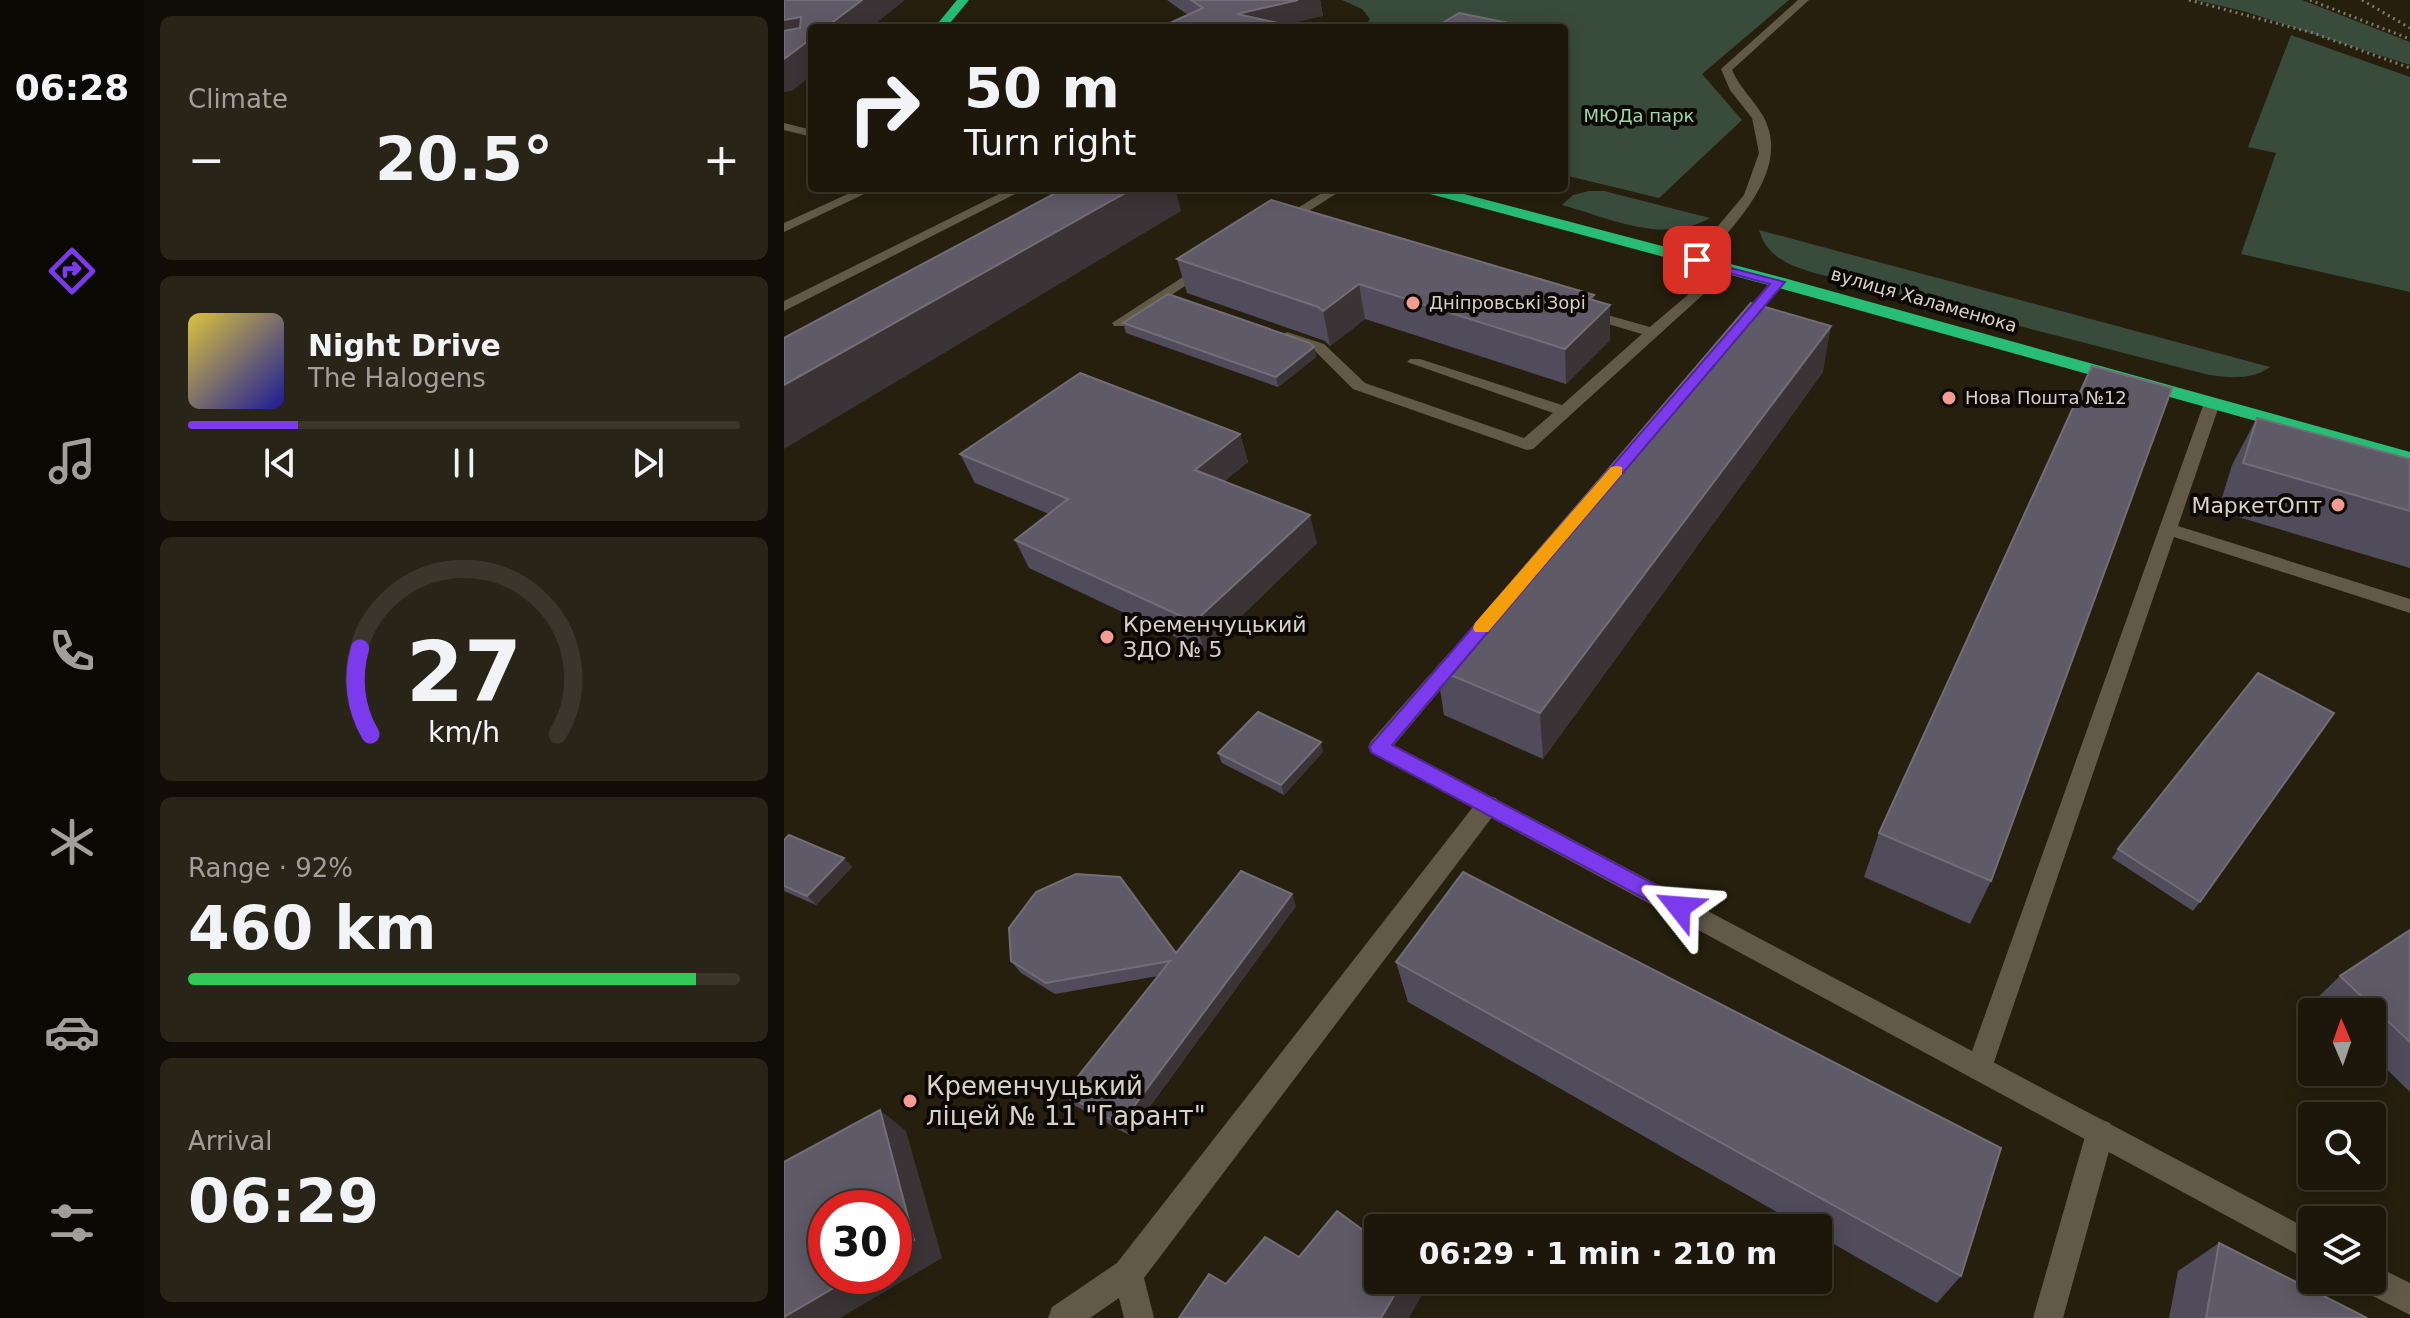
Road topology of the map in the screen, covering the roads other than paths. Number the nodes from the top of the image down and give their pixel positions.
1 (963, 0) edge
2 (1804, 0) edge
3 (943, 24) edge
4 (784, 126) edge
5 (808, 133) edge
6 (862, 192) edge
7 (1013, 192) edge
8 (1332, 192) edge
9 (1439, 192) edge
10 (1289, 218) junction
11 (1305, 223) edge
12 (784, 228) edge
13 (1262, 233) edge
14 (1224, 254) edge
15 (1697, 260) junction
16 (1724, 268) junction
17 (1778, 282) junction
18 (784, 307) edge
19 (1570, 308) edge
20 (1119, 323) dead end
21 (1652, 332) junction
22 (1277, 333) edge
23 (1727, 342) edge
24 (1415, 362) dead end
25 (2212, 403) junction
26 (1564, 411) junction
27 (2410, 458) edge
28 (2168, 529) junction
29 (2410, 606) edge
30 (1471, 640) edge
31 (1488, 805) junction
32 (1979, 1068) junction
33 (2100, 1133) junction
34 (2298, 1239) edge
35 (1128, 1274) junction
36 (2386, 1287) edge
37 (2410, 1300) edge
38 (1063, 1318) edge
39 (1139, 1318) edge
40 (2048, 1318) edge

1 - 3 highway
2 - 15 street
4 - 5 street
6 - 12 street
7 - 18 street
8 - 10 street
9 - 15 highway, вулиця Халаменюка
10 - 11 street
10 - 13 street
14 - 20 street
15 - 16 highway, вулиця Халаменюка
16 - 17 highway, вулиця Халаменюка
16 - 21 street
17 - 23 street
17 - 25 highway, вулиця Халаменюка
19 - 21 street
21 - 26 street
22 - 26 street
24 - 26 street
25 - 27 highway, вулиця Халаменюка
25 - 28 street
28 - 29 street
28 - 32 street
30 - 31 street
31 - 32 street
31 - 35 street
32 - 33 street
33 - 34 street
33 - 40 street
35 - 38 street
35 - 39 street
36 - 37 street

